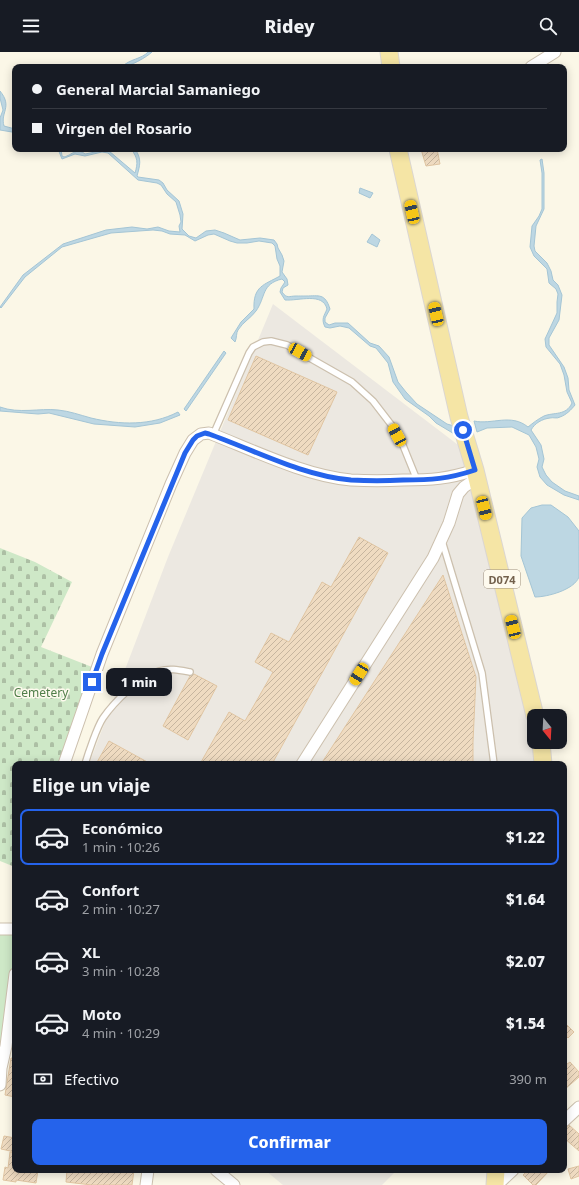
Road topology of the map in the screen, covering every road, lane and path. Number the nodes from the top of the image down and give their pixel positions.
1 (389, 52) edge
2 (555, 52) edge
3 (390, 64) edge
4 (536, 64) edge
5 (399, 152) edge
6 (213, 435) junction
7 (476, 474) junction
8 (417, 480) junction
9 (442, 539) junction
10 (190, 672) dead end
11 (533, 709) edge
12 (542, 749) edge
13 (65, 761) edge
14 (86, 761) edge
15 (304, 761) edge
16 (494, 761) edge
17 (543, 761) edge
18 (0, 929) edge
19 (12, 929) edge
20 (12, 998) edge
21 (12, 1038) edge
22 (6, 1046) junction
23 (0, 1085) edge
24 (579, 1107) edge
25 (567, 1118) edge
26 (148, 1173) edge
27 (220, 1173) edge
28 (496, 1173) edge
29 (510, 1173) edge
30 (146, 1185) edge
31 (234, 1185) edge
32 (496, 1185) edge

1 - 3 main road
2 - 4 street
5 - 7 main road, D074
6 - 8 street
6 - 8 lane
6 - 13 street
7 - 8 street
7 - 9 street
7 - 11 main road, D074
9 - 15 street
9 - 16 lane
10 - 14 lane
12 - 17 main road
18 - 19 street
20 - 22 street
21 - 22 street
22 - 23 street
24 - 25 street
26 - 30 street
27 - 31 street
28 - 32 main road
29 - 32 street

